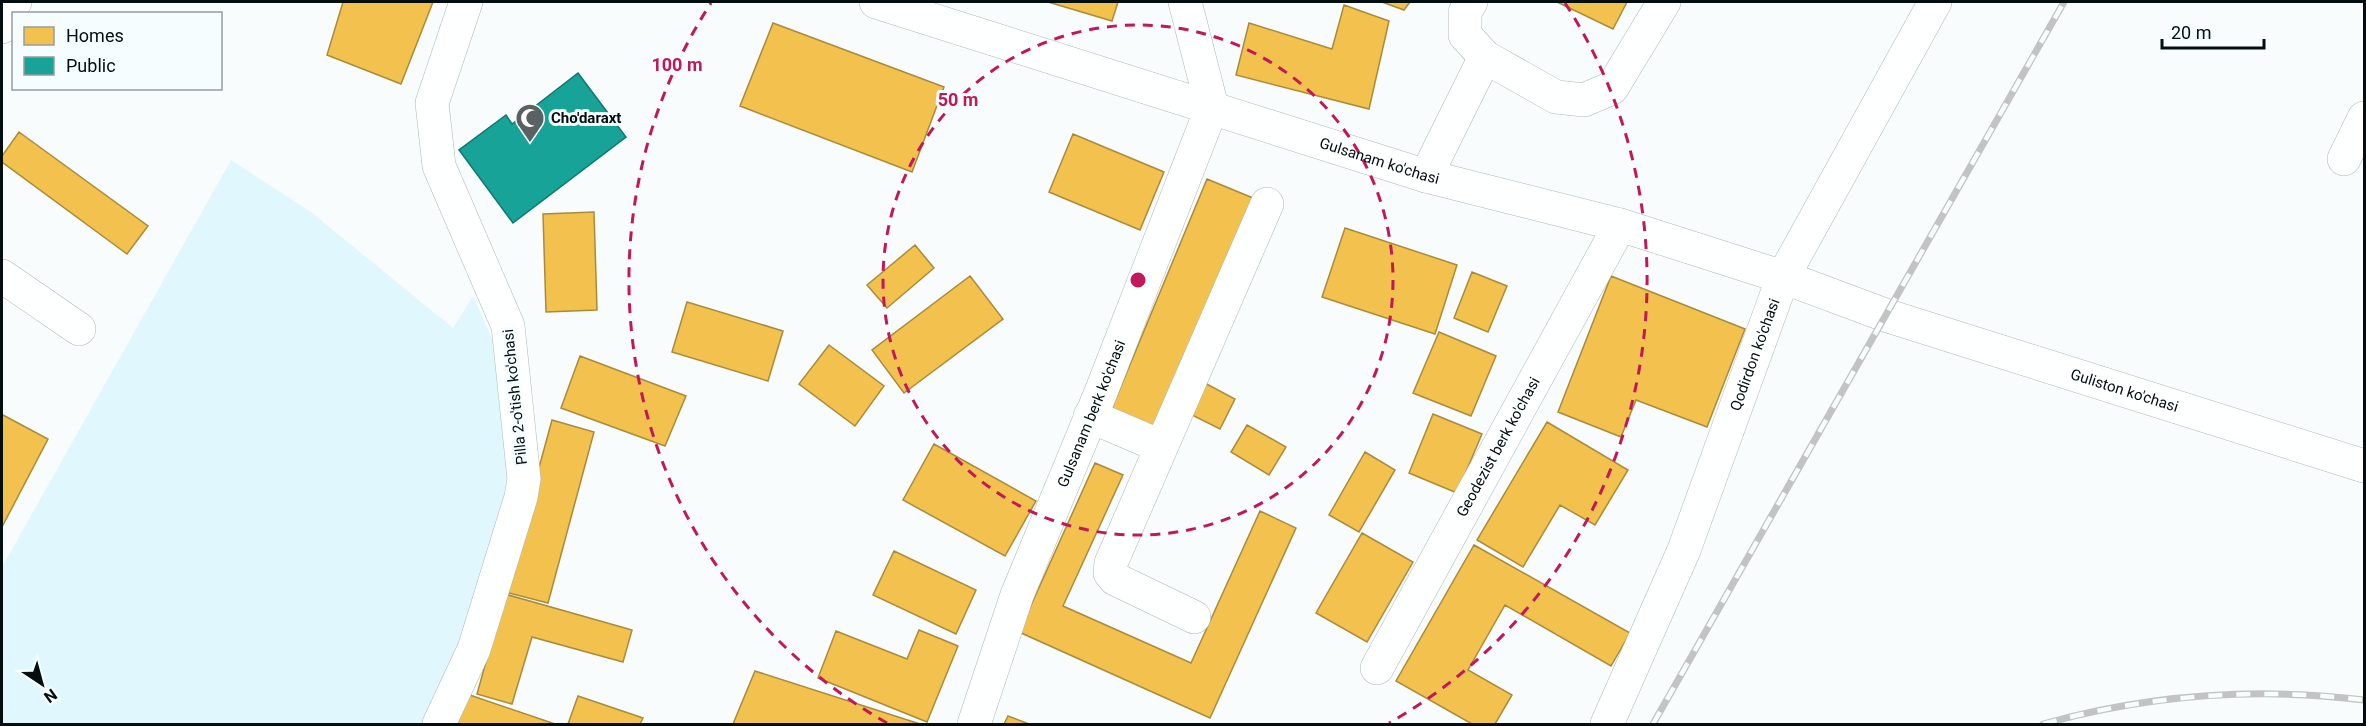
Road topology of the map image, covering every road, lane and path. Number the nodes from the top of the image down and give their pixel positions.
1 (15, 2) edge
2 (466, 2) edge
3 (1185, 2) edge
4 (1471, 2) edge
5 (1664, 2) edge
6 (1935, 2) edge
7 (889, 3) edge
8 (2, 27) edge
9 (1485, 57) junction
10 (1212, 106) junction
11 (2364, 118) edge
12 (2344, 159) dead end
13 (1426, 176) junction
14 (1267, 204) dead end
15 (1620, 225) junction
16 (2, 276) edge
17 (1783, 277) junction
18 (1885, 315) joint
19 (79, 329) dead end
20 (1090, 416) junction
21 (1160, 446) junction
22 (2364, 466) edge
23 (1194, 617) dead end
24 (1377, 668) dead end
25 (439, 724) edge
26 (974, 724) edge
27 (1607, 724) edge

1 - 8 street
2 - 25 street, Pilla 2-o'tish ko'chasi
3 - 10 street
4 - 9 street
5 - 9 street
6 - 17 street, Qodirdon ko'chasi
7 - 10 street, Gulsanam ko'chasi
9 - 13 street
10 - 13 street, Gulsanam ko'chasi
10 - 20 street, Gulsanam berk ko'chasi
11 - 12 street
13 - 15 street, Gulsanam ko'chasi
14 - 21 street
15 - 17 street, Gulsanam ko'chasi
15 - 24 street, Geodezist berk ko'chasi
16 - 19 street
17 - 18 street, Gulsanam ko'chasi
17 - 27 street, Qodirdon ko'chasi
18 - 22 street, Guliston ko'chasi
20 - 21 street
20 - 26 street, Gulsanam berk ko'chasi
21 - 23 street

